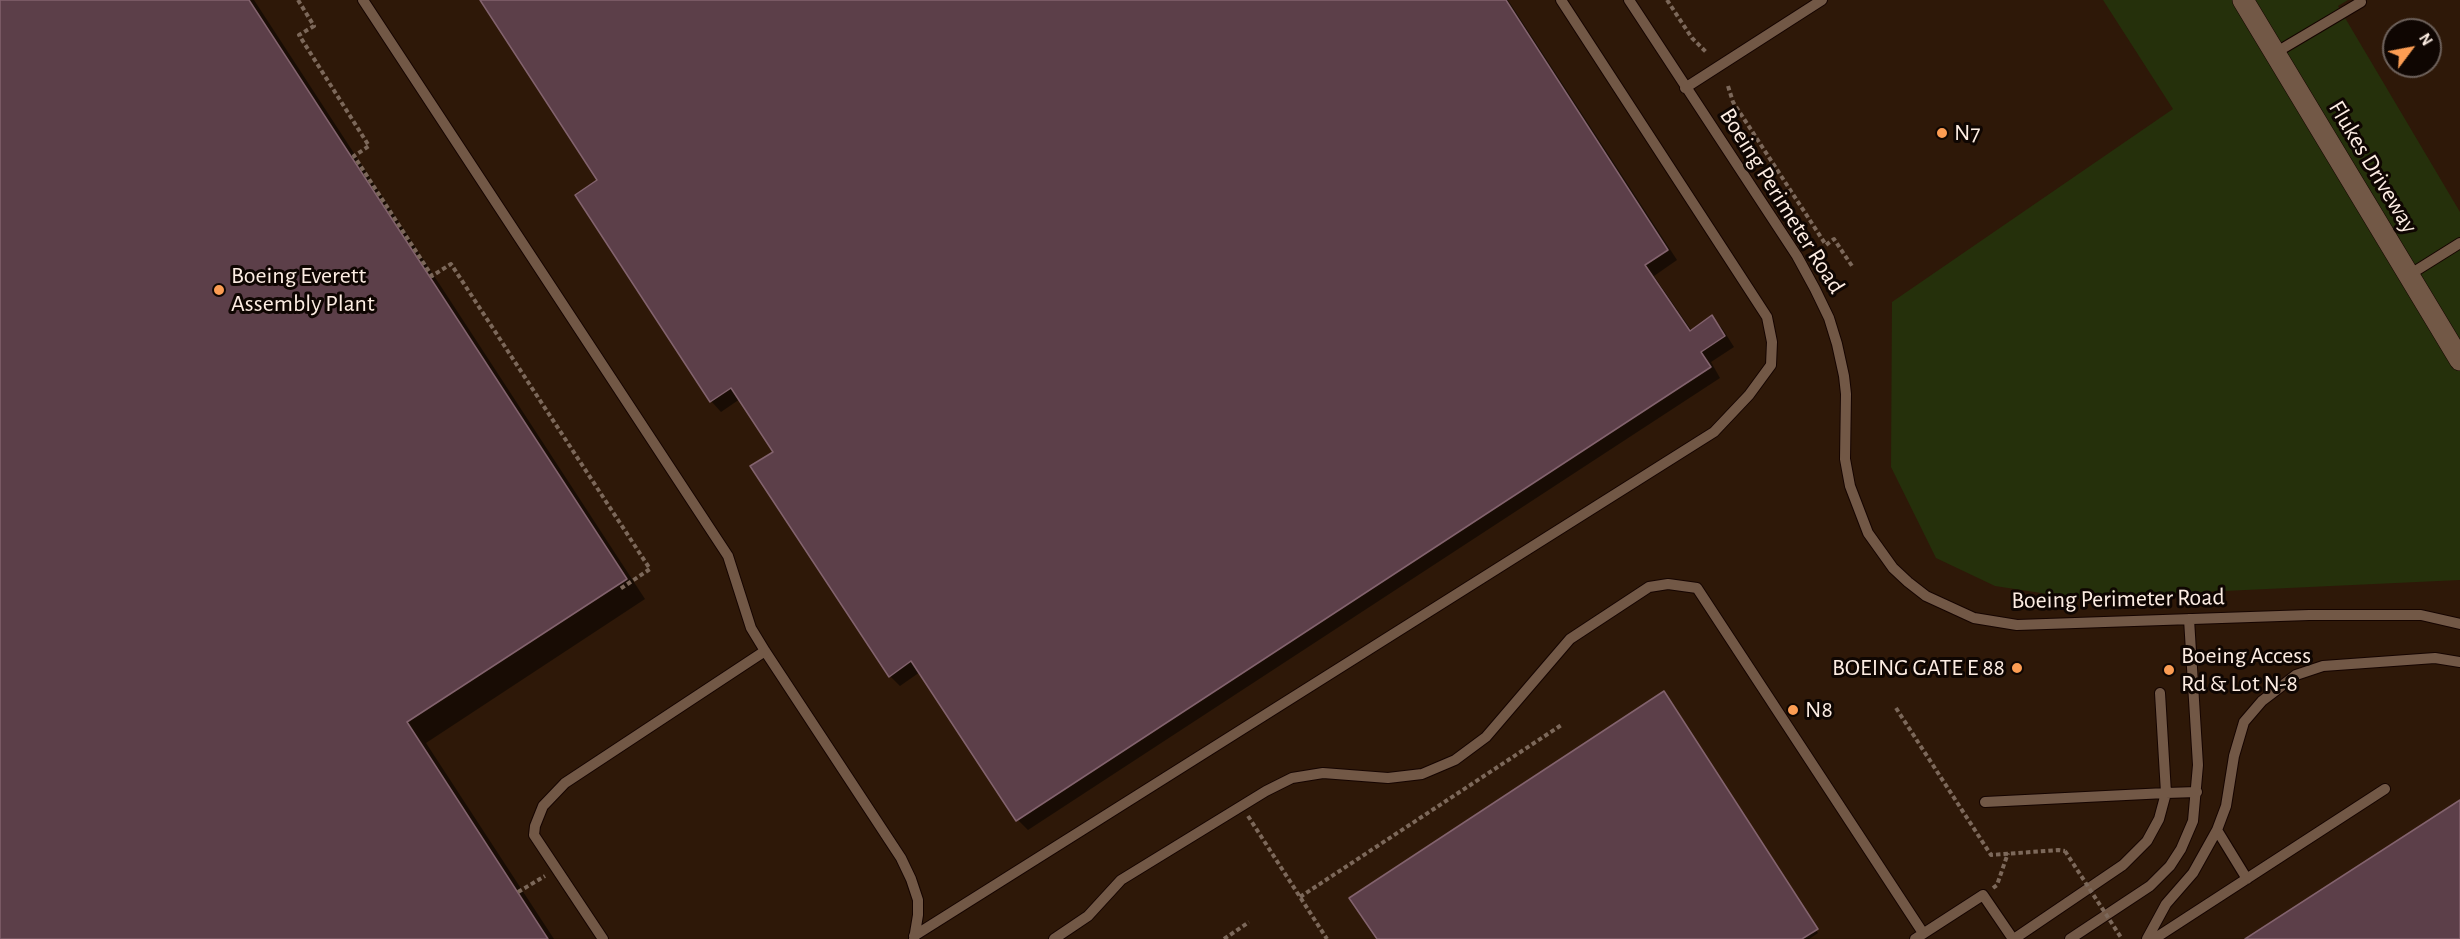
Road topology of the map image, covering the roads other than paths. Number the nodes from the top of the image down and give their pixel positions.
1 (363, 0) edge
2 (1561, 0) edge
3 (1629, 0) edge
4 (1822, 0) edge
5 (2243, 0) edge
6 (2361, 2) dead end
7 (2275, 53) junction
8 (1685, 88) junction
9 (2460, 243) edge
10 (2409, 275) junction
11 (2460, 360) edge
12 (2189, 619) junction
13 (2460, 624) edge
14 (765, 651) junction
15 (2460, 662) edge
16 (2160, 693) dead end
17 (2385, 789) dead end
18 (2197, 792) junction
19 (2166, 793) junction
20 (1985, 802) dead end
21 (2217, 830) junction
22 (2247, 879) junction
23 (1919, 936) edge
24 (914, 937) edge
25 (2073, 938) edge
26 (603, 939) edge
27 (1054, 939) edge
28 (2013, 939) edge
29 (2147, 939) edge
30 (2154, 939) edge

1 - 14 lane
2 - 24 lane
3 - 8 lane, Boeing Perimeter Road
4 - 8 lane
5 - 7 street, Flukes Driveway
6 - 7 lane
7 - 10 street, Flukes Driveway
8 - 12 lane, Boeing Perimeter Road
9 - 10 lane
10 - 11 street, Flukes Driveway
12 - 13 lane, Boeing Perimeter Road
12 - 18 lane
14 - 24 lane
14 - 26 lane
15 - 21 lane
16 - 19 lane
17 - 22 lane
18 - 19 lane
18 - 25 lane
19 - 20 lane
19 - 28 lane
21 - 22 lane
21 - 29 lane
22 - 30 lane
23 - 27 lane
23 - 28 lane

